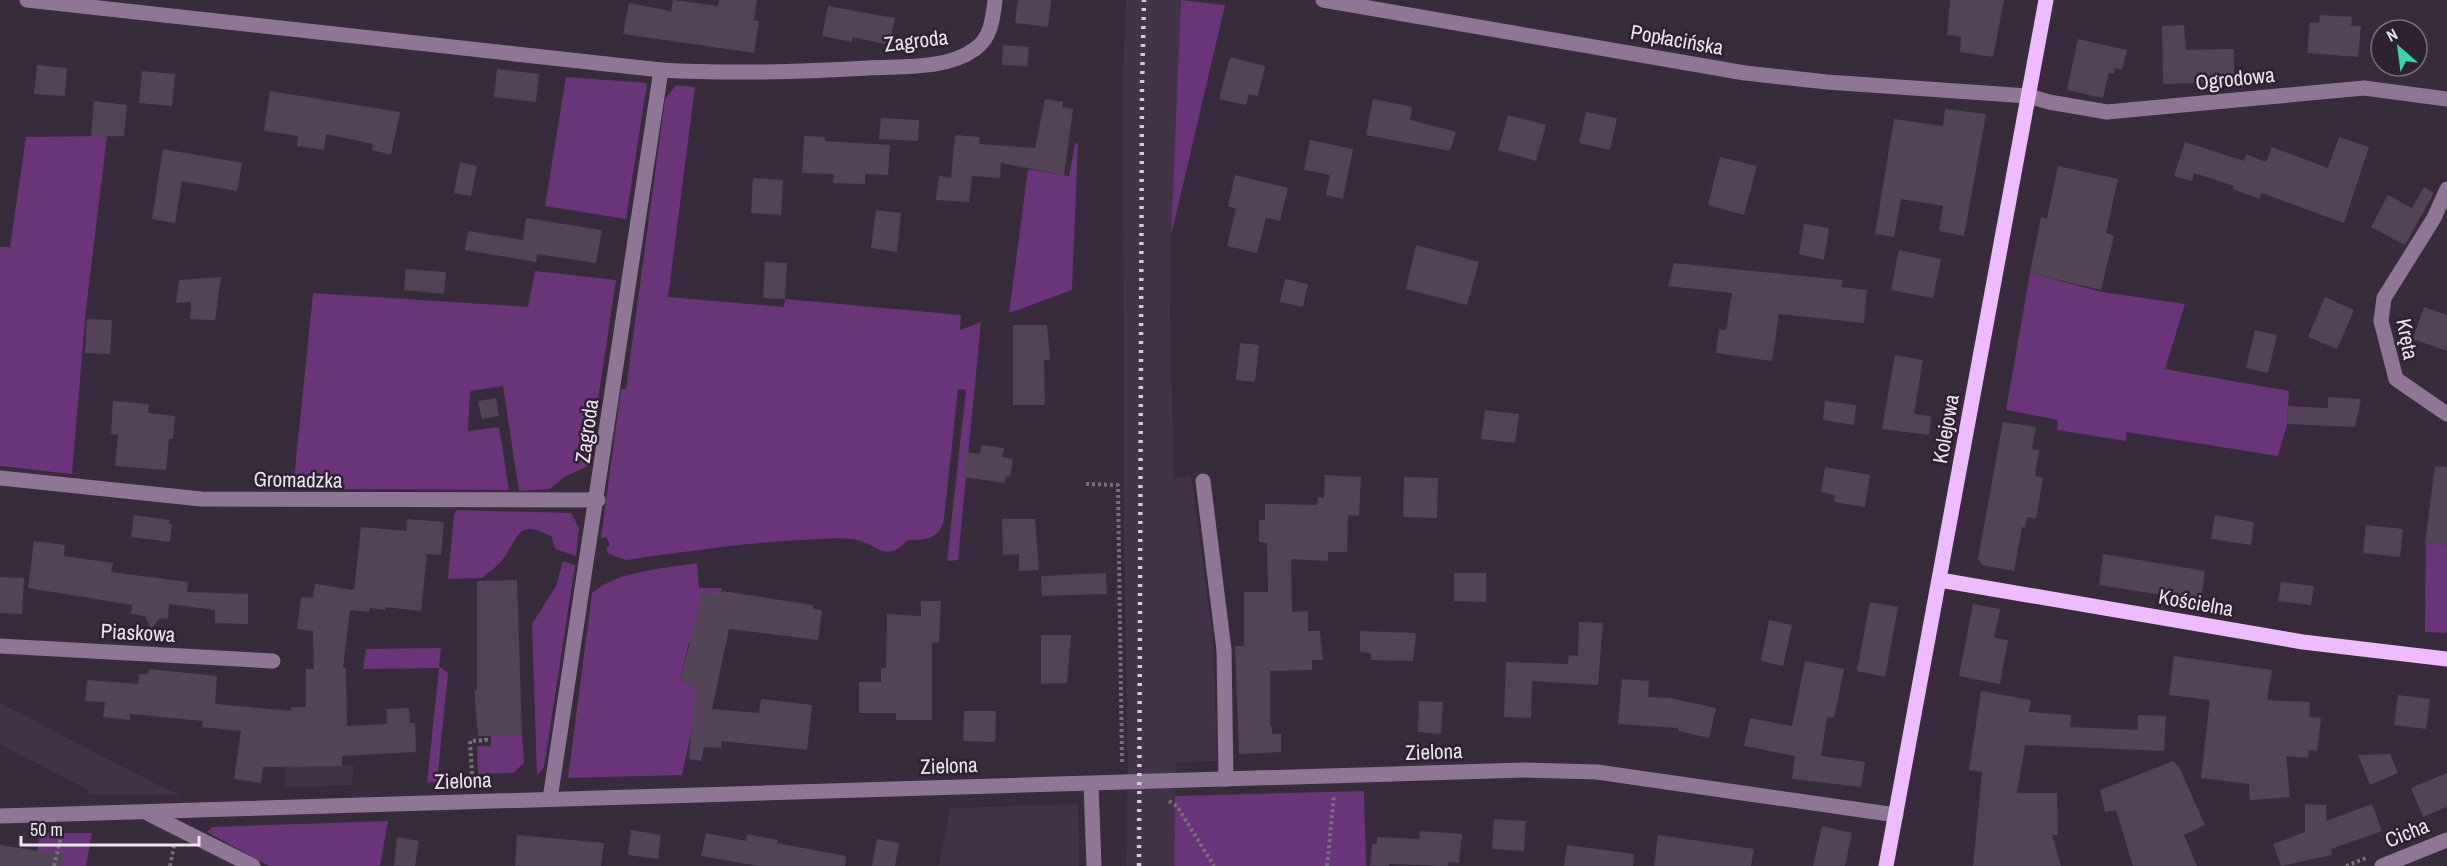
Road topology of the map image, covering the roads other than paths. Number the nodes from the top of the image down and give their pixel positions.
1 (27, 0) edge
2 (995, 0) edge
3 (1323, 0) edge
4 (2046, 0) edge
5 (661, 70) junction
6 (2028, 96) junction
7 (2447, 99) edge
8 (2447, 189) edge
9 (2447, 414) edge
10 (0, 478) edge
11 (1203, 481) dead end
12 (598, 500) junction
13 (1940, 580) junction
14 (0, 646) edge
15 (2447, 660) edge
16 (273, 661) dead end
17 (1226, 779) junction
18 (1091, 784) junction
19 (550, 798) junction
20 (146, 813) junction
21 (1896, 815) junction
22 (0, 816) edge
23 (2447, 840) edge
24 (253, 866) edge
25 (1094, 866) edge
26 (1886, 866) edge
27 (2382, 866) edge

1 - 5 street, Zagroda
2 - 5 street, Zagroda
3 - 6 street, Popłacińska
4 - 6 main road, Kolejowa
5 - 12 street, Zagroda
6 - 7 street, Ogrodowa
6 - 13 main road, Kolejowa
8 - 9 street, Kręta
10 - 12 street, Gromadzka
11 - 17 street
12 - 19 street, Zagroda
13 - 15 main road, Kościelna
13 - 21 main road, Kolejowa
14 - 16 street, Piaskowa
17 - 18 street, Zielona
17 - 21 street, Zielona
18 - 19 street, Zielona
18 - 25 street
19 - 20 street, Zielona
20 - 22 street, Zielona
20 - 24 street
21 - 26 main road, Kolejowa
23 - 27 street, Cicha

